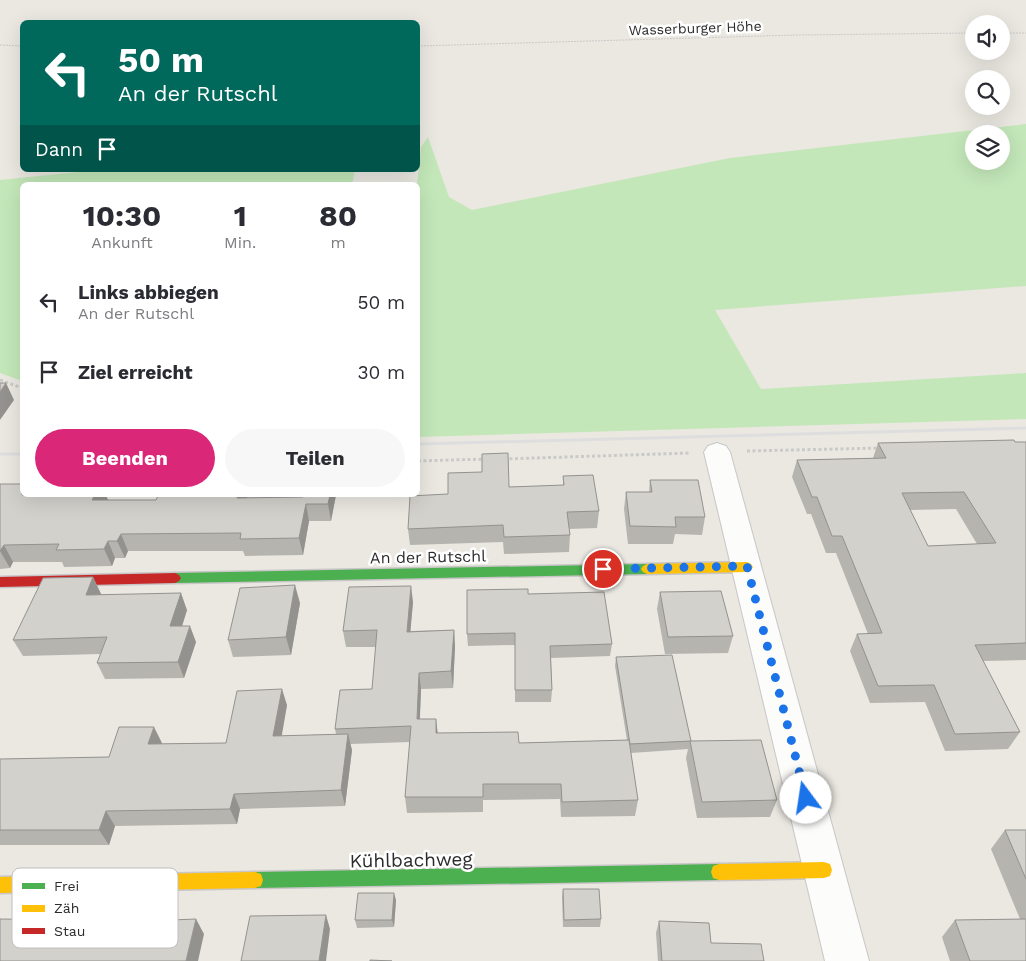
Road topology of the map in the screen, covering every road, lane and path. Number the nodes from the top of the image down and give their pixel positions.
1 (965, 33) edge
2 (1010, 33) edge
3 (1026, 33) edge
4 (0, 45) edge
5 (20, 46) edge
6 (420, 46) edge
7 (0, 380) edge
8 (20, 387) edge
9 (717, 452) dead end
10 (747, 566) junction
11 (0, 582) edge
12 (824, 870) junction
13 (178, 882) edge
14 (847, 961) edge

1 - 6 path, Wasserburger Höhe
2 - 3 path
4 - 5 path
7 - 8 path
9 - 10 street
10 - 11 street, An der Rutschl
10 - 12 street
12 - 13 street, Kühlbachweg
12 - 14 street

